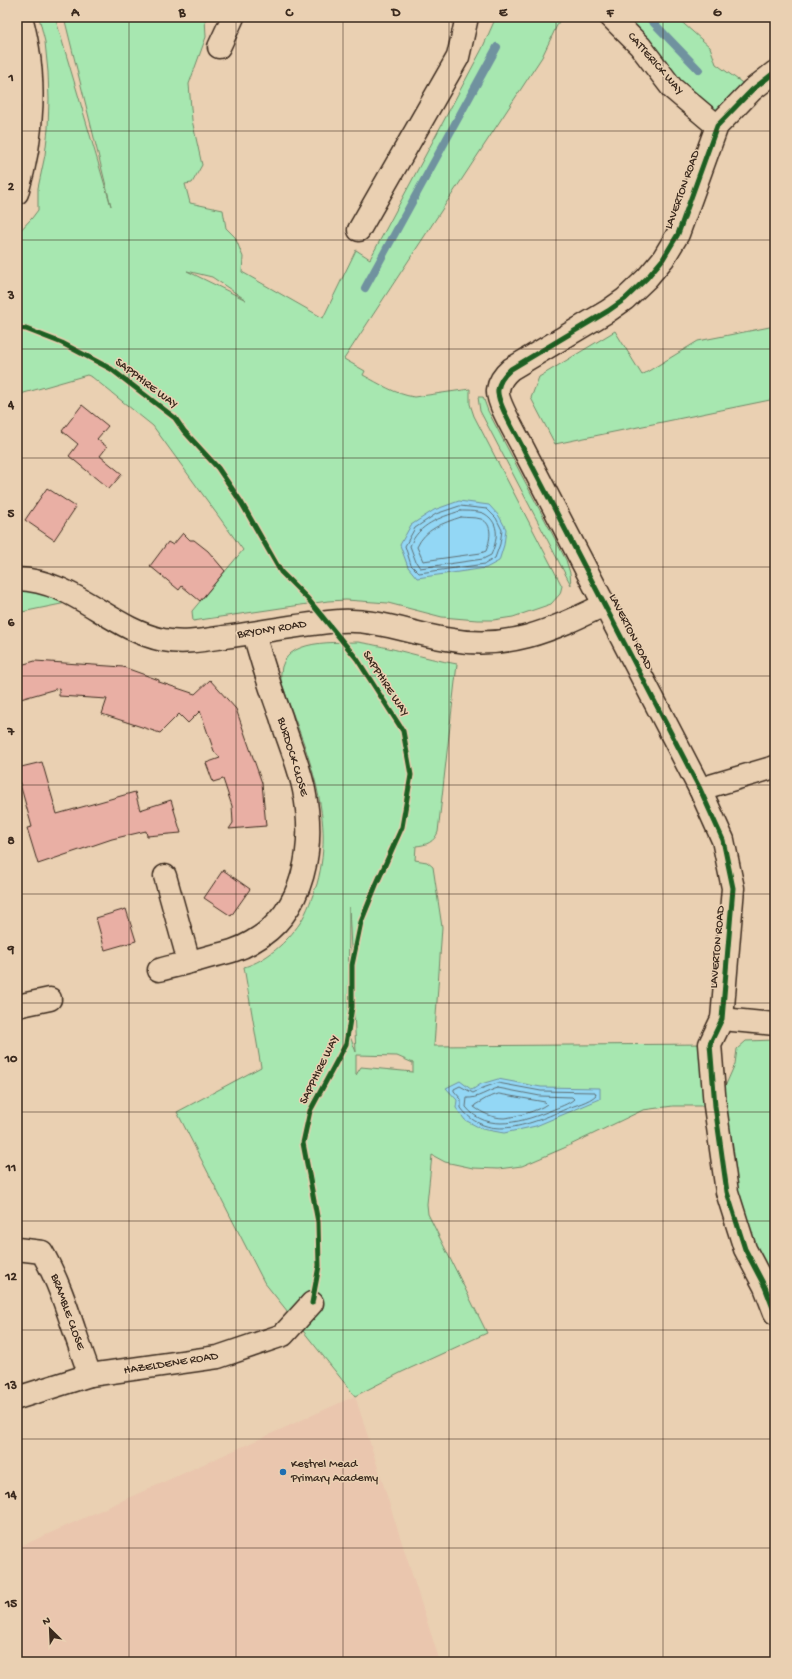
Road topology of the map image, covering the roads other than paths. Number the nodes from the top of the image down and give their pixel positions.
1 (21, 17) edge
2 (233, 17) edge
3 (467, 17) edge
4 (611, 17) edge
5 (219, 46) dead end
6 (775, 72) edge
7 (717, 126) junction
8 (17, 193) edge
9 (359, 230) dead end
10 (17, 579) edge
11 (604, 604) junction
12 (254, 634) junction
13 (775, 767) edge
14 (700, 789) junction
15 (165, 876) dead end
16 (189, 962) junction
17 (159, 970) dead end
18 (50, 999) dead end
19 (17, 1006) edge
20 (722, 1019) junction
21 (775, 1024) edge
22 (17, 1249) edge
23 (312, 1302) dead end
24 (775, 1313) edge
25 (90, 1375) junction
26 (17, 1398) edge

1 - 8 street
2 - 5 street
3 - 9 street
4 - 7 street, CATTERICK WAY
6 - 7 street, LAVERTON ROAD
7 - 11 street, LAVERTON ROAD
10 - 12 street, BRYONY ROAD
11 - 12 street, BRYONY ROAD
11 - 14 street, LAVERTON ROAD
12 - 16 street, BURDOCK CLOSE
13 - 14 street
14 - 20 street, LAVERTON ROAD
15 - 16 street
16 - 17 street, BURDOCK CLOSE
18 - 19 street
20 - 21 street
20 - 24 street, LAVERTON ROAD
22 - 25 street, BRAMBLE CLOSE
23 - 25 street, HAZELDENE ROAD
25 - 26 street, HAZELDENE ROAD

